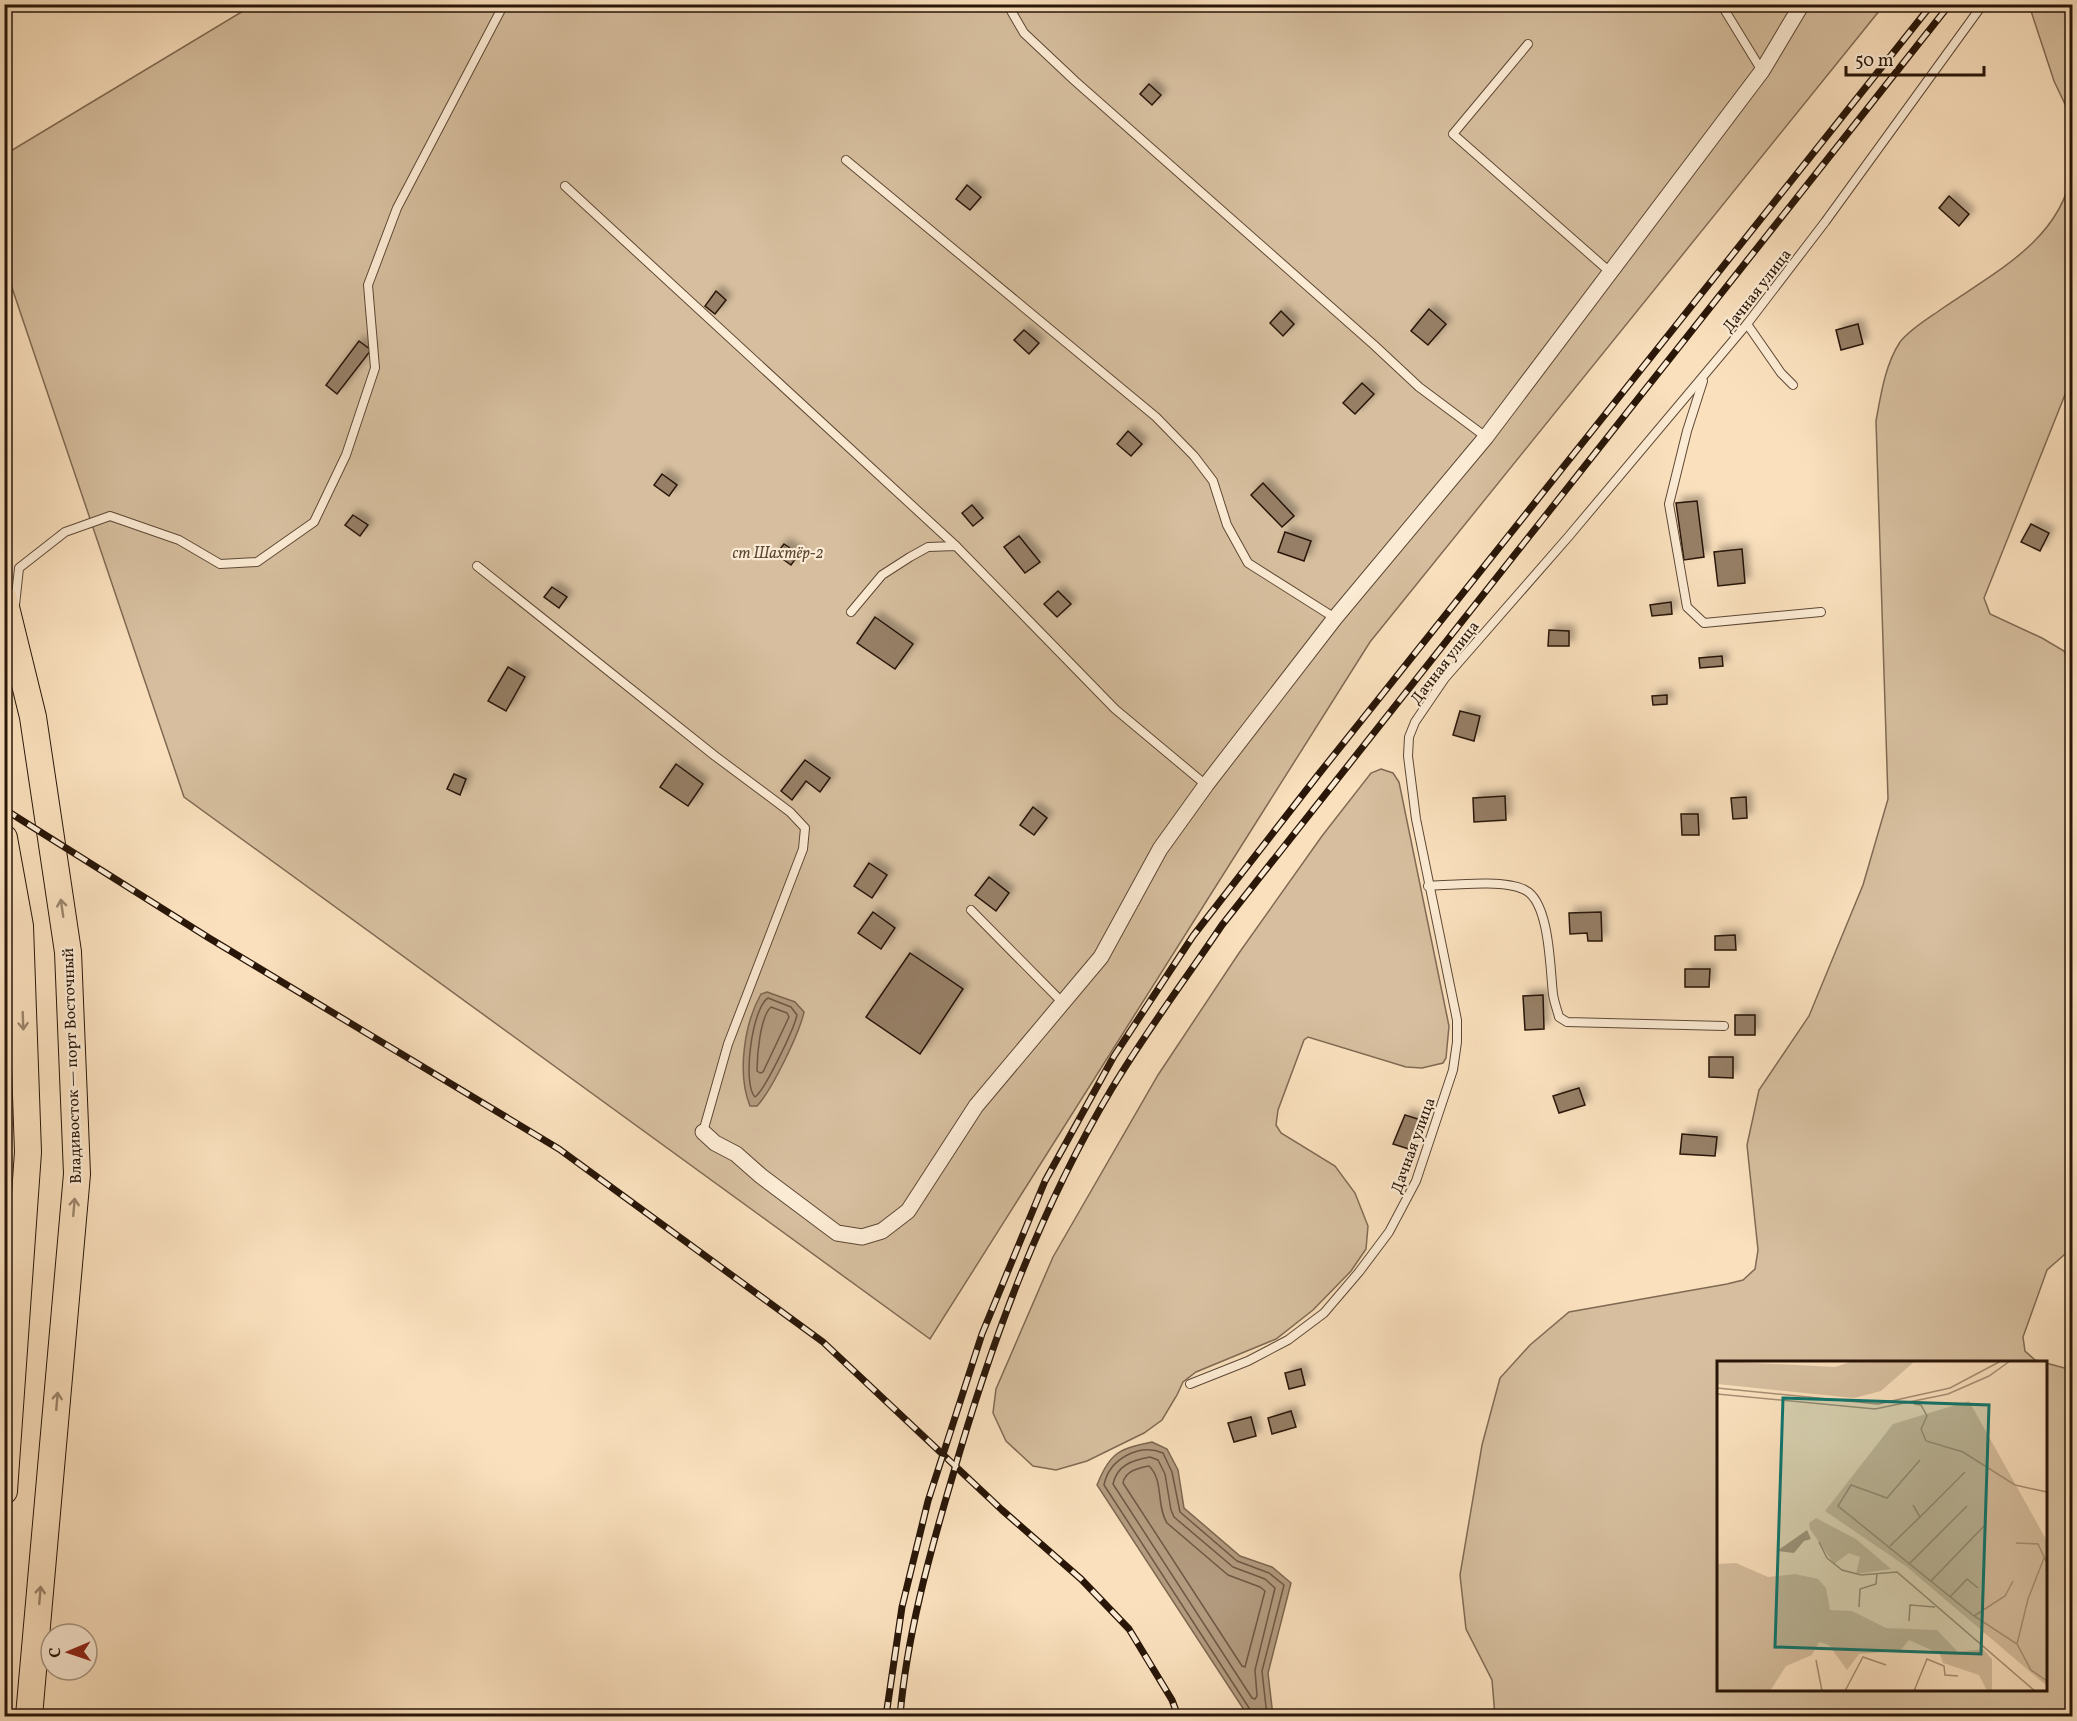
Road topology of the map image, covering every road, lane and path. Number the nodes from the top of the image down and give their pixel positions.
1 (504, 4) edge
2 (1721, 4) edge
3 (1802, 4) edge
4 (1983, 4) edge
5 (1010, 9) dead end
6 (1528, 44) dead end
7 (1762, 71) junction
8 (846, 159) dead end
9 (565, 186) dead end
10 (1610, 272) junction
11 (1747, 324) junction
12 (1704, 377) junction
13 (1793, 385) dead end
14 (1485, 437) junction
15 (956, 546) junction
16 (477, 566) dead end
17 (4, 599) edge
18 (851, 612) dead end
19 (1821, 612) dead end
20 (1335, 618) junction
21 (12, 630) junction
22 (1206, 785) junction
23 (4, 837) edge
24 (1428, 886) junction
25 (971, 910) dead end
26 (1062, 1002) junction
27 (1724, 1026) dead end
28 (703, 1132) joint
29 (1190, 1384) dead end
30 (4, 1491) edge
31 (29, 1716) edge

1 - 21 lane
2 - 7 lane
3 - 7 street
4 - 11 lane, Дачная улица
5 - 14 lane
6 - 10 lane
7 - 10 street
8 - 20 lane
9 - 15 lane
10 - 14 street
11 - 12 lane, Дачная улица
11 - 13 lane
12 - 19 lane
12 - 24 lane, Дачная улица
14 - 20 street
15 - 18 lane
15 - 22 lane
16 - 28 lane
17 - 21 highway, Владивосток — порт Восточный
20 - 22 street
31 -> 21 highway, Владивосток — порт Восточный
22 - 26 street
23 -> 30 highway
24 - 27 lane
24 - 29 lane, Дачная улица
25 - 26 lane
26 - 28 street

